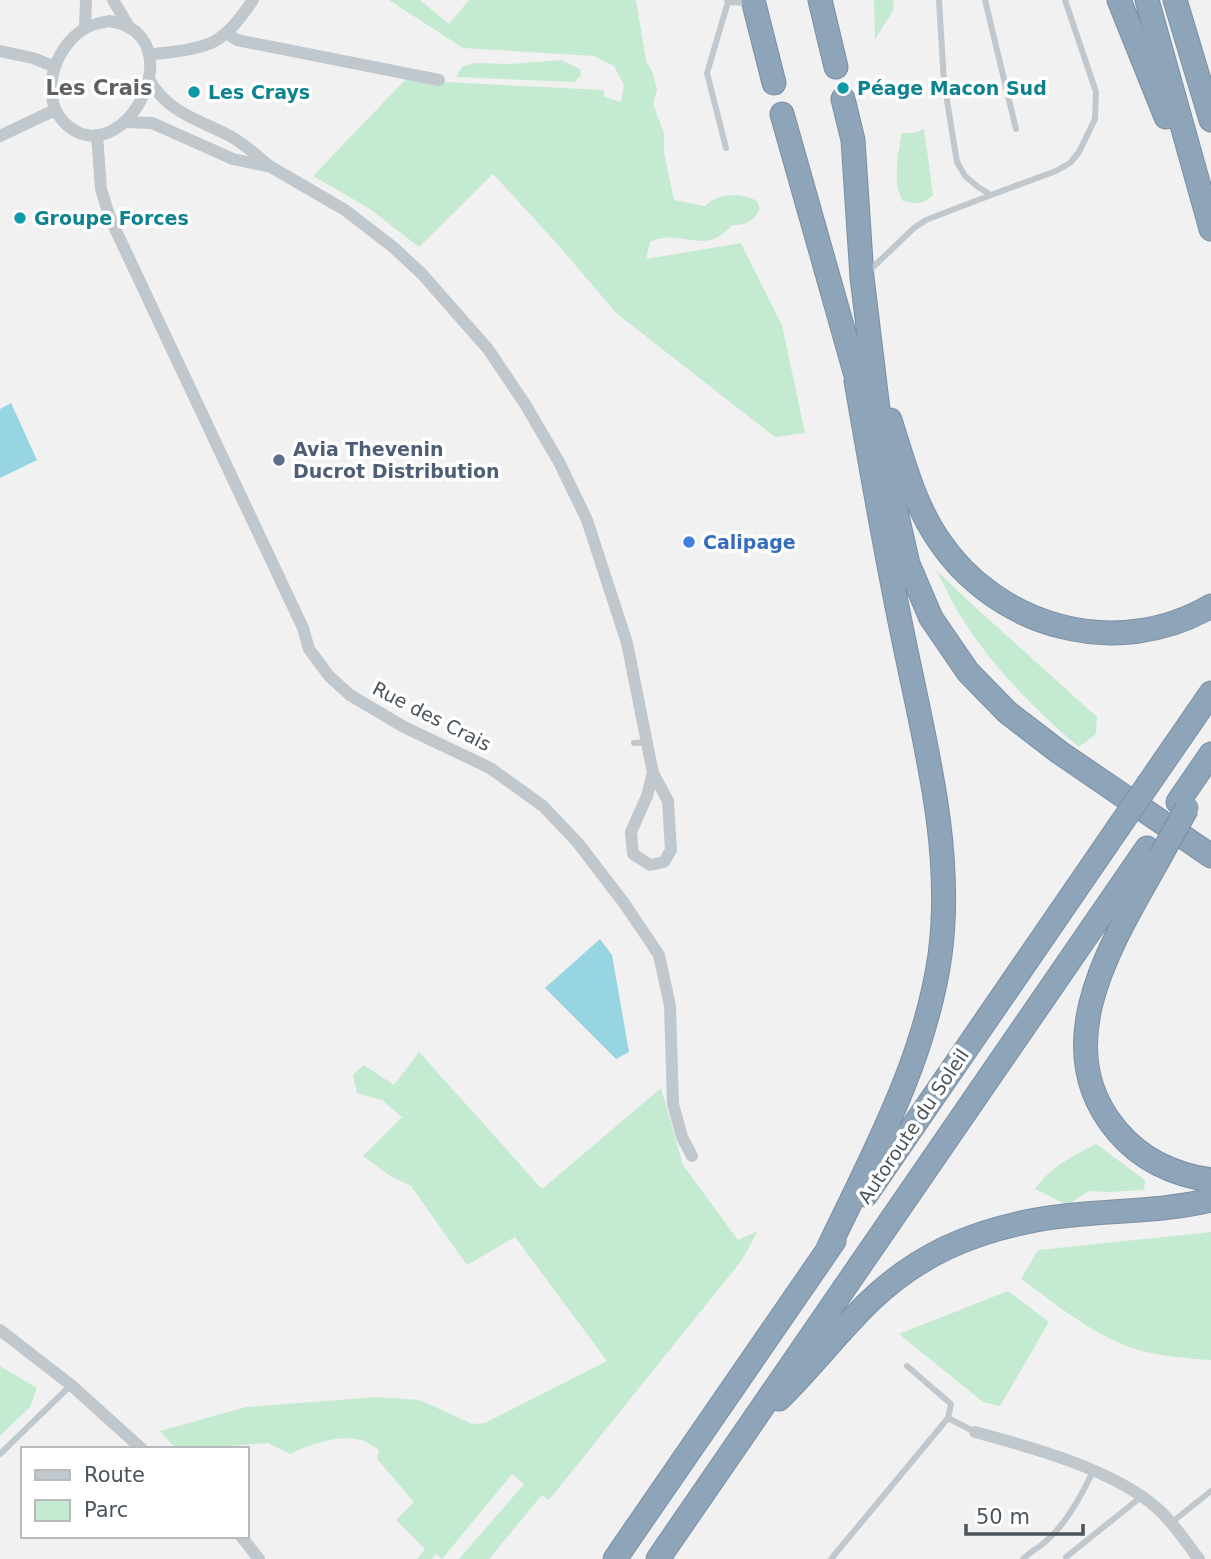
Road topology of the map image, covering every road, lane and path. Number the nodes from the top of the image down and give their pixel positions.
1 (86, 0) edge
2 (114, 0) edge
3 (253, 0) edge
4 (820, 0) edge
5 (939, 0) edge
6 (985, 0) edge
7 (1065, 0) edge
8 (1119, 0) edge
9 (1147, 0) edge
10 (1175, 0) edge
11 (1184, 0) edge
12 (728, 1) edge
13 (753, 1) edge
14 (128, 25) junction
15 (85, 27) junction
16 (226, 33) junction
17 (0, 51) edge
18 (149, 55) junction
19 (55, 67) junction
20 (836, 68) dead end
21 (149, 80) junction
22 (439, 80) dead end
23 (774, 83) dead end
24 (1201, 85) junction
25 (843, 99) dead end
26 (55, 110) junction
27 (782, 114) dead end
28 (1211, 120) edge
29 (124, 122) junction
30 (1016, 129) dead end
31 (97, 135) junction
32 (0, 136) edge
33 (240, 143) junction
34 (726, 148) dead end
35 (233, 159) junction
36 (271, 167) junction
37 (991, 195) junction
38 (1204, 206) junction
39 (1211, 229) edge
40 (862, 277) junction
41 (872, 364) junction
42 (856, 381) junction
43 (884, 459) junction
44 (1211, 606) edge
45 (1211, 693) edge
46 (1211, 754) edge
47 (1211, 766) edge
48 (653, 773) junction
49 (1183, 805) junction
50 (1153, 852) junction
51 (1211, 856) edge
52 (692, 1156) dead end
53 (1211, 1180) edge
54 (1211, 1200) edge
55 (827, 1251) junction
56 (0, 1330) edge
57 (907, 1366) dead end
58 (71, 1385) junction
59 (948, 1418) junction
60 (975, 1432) joint
61 (744, 1433) junction
62 (140, 1447) edge
63 (0, 1454) edge
64 (1093, 1471) junction
65 (1211, 1491) edge
66 (1142, 1496) junction
67 (1171, 1523) junction
68 (242, 1538) edge
69 (1066, 1557) edge
70 (259, 1559) edge
71 (615, 1559) edge
72 (658, 1559) edge
73 (831, 1559) edge
74 (1023, 1559) edge
75 (1199, 1559) edge

1 - 15 street
2 - 14 street
3 - 16 street
4 - 20 highway
5 - 37 lane
6 - 30 lane
7 - 37 lane
8 - 38 highway
9 - 38 highway
10 - 24 highway
11 - 24 highway
12 - 13 lane
12 - 34 lane
13 - 23 highway
14 - 15 street
14 - 18 street
15 - 19 street
16 - 18 street
16 - 22 street
17 - 19 street
18 - 21 street
19 - 26 street
21 - 29 street
21 - 33 street
24 - 28 highway
25 - 40 highway
26 - 31 street
26 - 32 street
27 - 42 highway
29 - 31 street
29 - 35 street
31 - 52 street, Rue des Crais
33 - 35 lane
33 - 36 street
35 - 36 street
36 - 48 street
37 - 40 lane
38 - 39 highway
40 - 41 highway
41 - 43 highway
41 - 44 highway
42 - 43 highway
42 - 55 highway
43 - 51 highway
45 - 55 highway, Autoroute du Soleil, bridge
46 - 49 highway, Autoroute du Soleil
47 - 49 highway
48 - 48 street
49 - 50 highway, Autoroute du Soleil
50 - 53 highway
50 - 61 highway, Autoroute du Soleil
54 - 61 highway
55 - 71 highway, Autoroute du Soleil
56 - 58 street
57 - 59 lane
58 - 62 street
58 - 63 lane
59 - 60 lane
59 - 73 lane
60 - 64 street
61 - 72 highway, Autoroute du Soleil
64 - 66 street
64 - 74 lane
65 - 67 lane
66 - 67 street
66 - 69 lane
67 - 75 street
68 - 70 street

